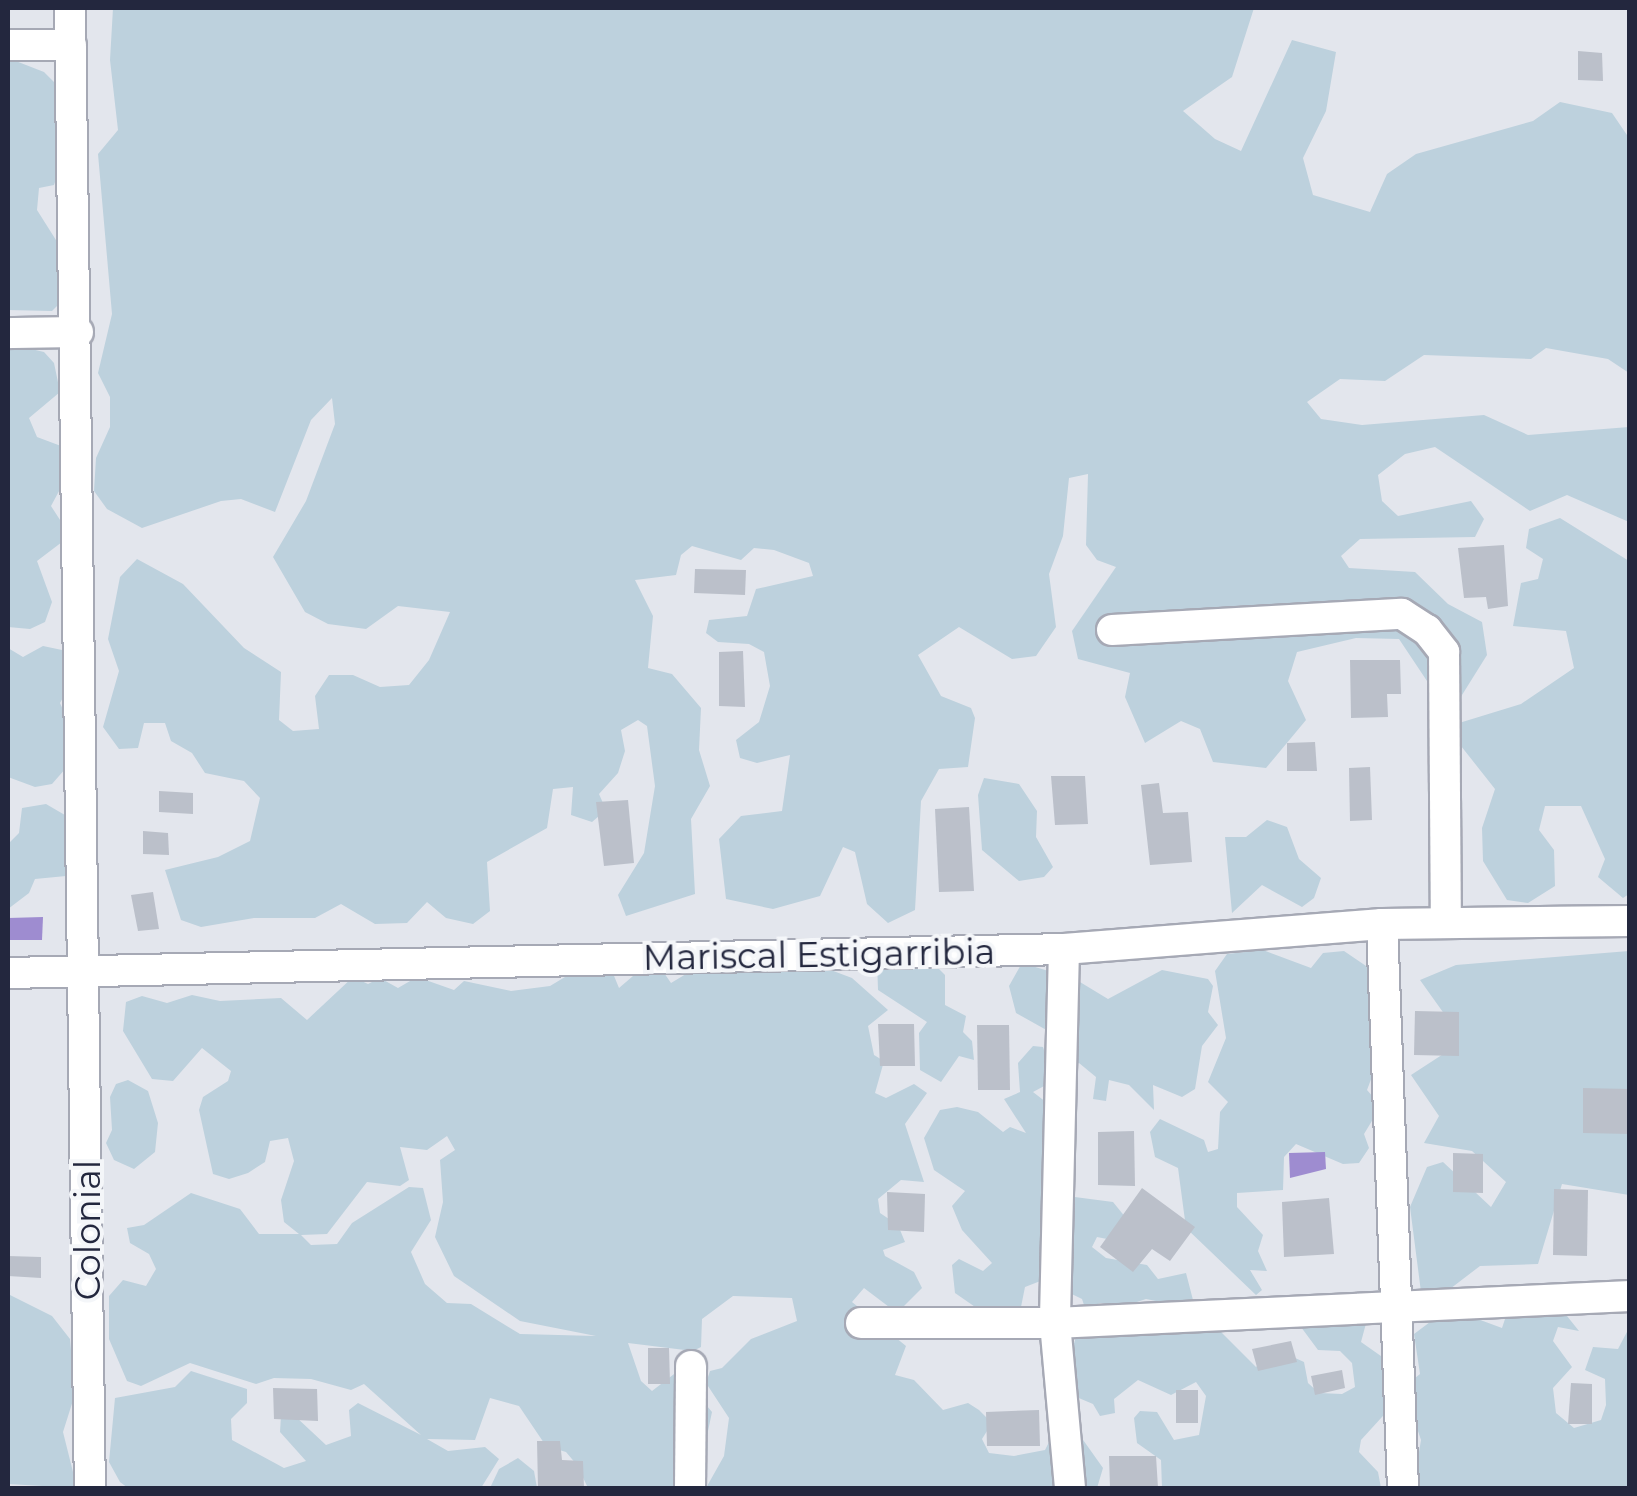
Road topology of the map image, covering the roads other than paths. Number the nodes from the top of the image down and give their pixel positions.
1 (70, 8) edge
2 (8, 45) edge
3 (72, 45) junction
4 (78, 332) junction
5 (8, 333) edge
6 (1112, 630) dead end
7 (1630, 922) edge
8 (1446, 923) junction
9 (1382, 924) junction
10 (1064, 949) junction
11 (86, 972) junction
12 (8, 974) edge
13 (1630, 1296) edge
14 (1398, 1309) junction
15 (862, 1323) dead end
16 (1055, 1323) junction
17 (692, 1366) dead end
18 (90, 1488) edge
19 (690, 1488) edge
20 (1070, 1488) edge
21 (1403, 1488) edge

1 - 3 street, Colonial
2 - 3 street
3 - 4 street, Colonial
4 - 5 street
4 - 11 street, Colonial
6 - 8 street
7 - 8 street, Mariscal Estigarribia
8 - 9 street, Mariscal Estigarribia
9 - 10 street, Mariscal Estigarribia
9 - 14 street
10 - 11 street, Mariscal Estigarribia
10 - 16 street
11 - 12 street, Mariscal Estigarribia
11 - 18 street, Colonial
13 - 14 street
14 - 16 street
14 - 21 street
15 - 16 street
16 - 20 street
17 - 19 street

